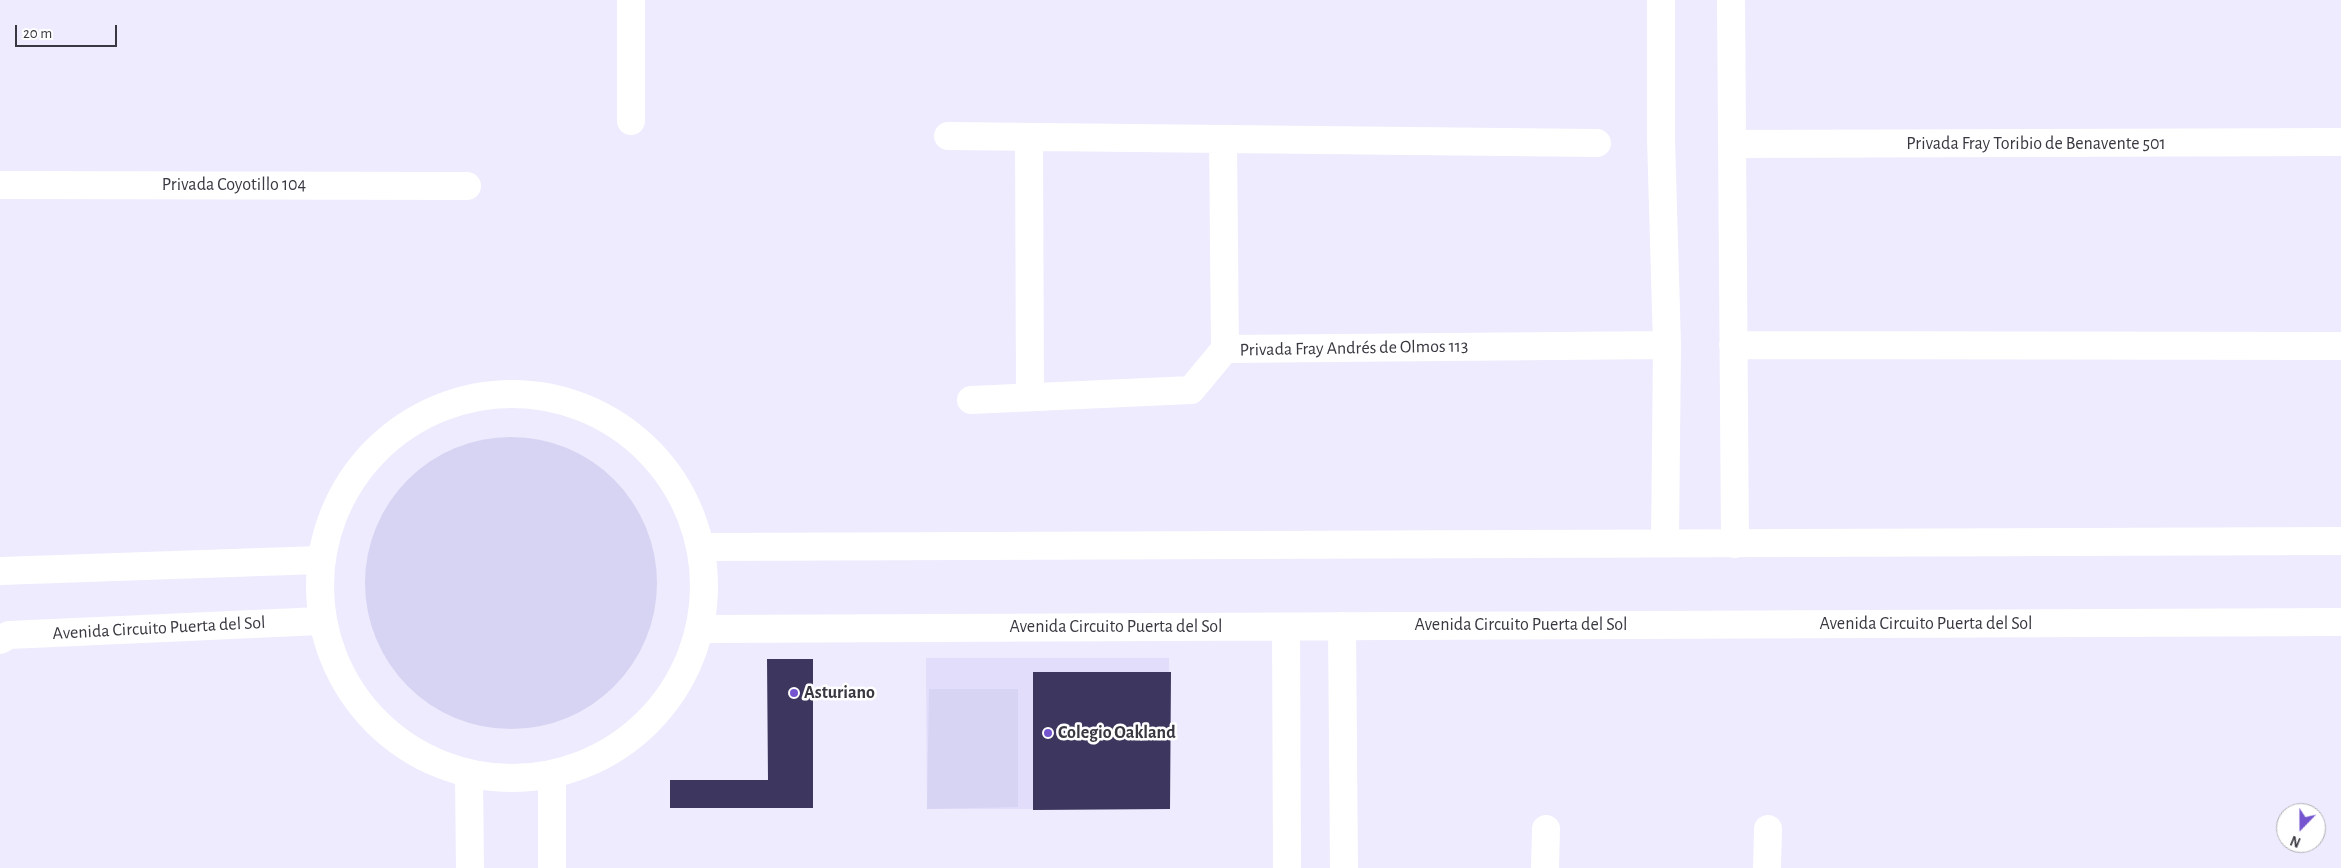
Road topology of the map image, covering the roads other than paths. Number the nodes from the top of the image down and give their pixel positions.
1 (630, 0) edge
2 (1660, 0) edge
3 (1731, 0) edge
4 (631, 121) dead end
5 (948, 136) dead end
6 (1029, 137) junction
7 (1223, 139) junction
8 (2341, 142) edge
9 (1597, 143) dead end
10 (1732, 144) junction
11 (0, 185) edge
12 (467, 186) dead end
13 (1733, 345) junction
14 (1667, 346) junction
15 (2341, 346) edge
16 (1225, 349) junction
17 (1030, 397) junction
18 (971, 400) dead end
19 (2341, 541) edge
20 (1665, 542) junction
21 (1736, 544) junction
22 (702, 547) junction
23 (319, 560) junction
24 (0, 571) edge
25 (320, 621) junction
26 (2341, 622) edge
27 (1286, 626) junction
28 (1342, 626) junction
29 (702, 629) junction
30 (0, 640) edge
31 (469, 775) junction
32 (552, 776) junction
33 (1546, 829) dead end
34 (1768, 829) dead end
35 (470, 868) edge
36 (552, 868) edge
37 (1287, 868) edge
38 (1344, 868) edge
39 (1545, 868) edge
40 (1768, 868) edge

1 - 4 street
2 - 14 street
3 - 10 street
5 - 6 street
6 - 7 street
6 - 17 street
7 - 9 street
7 - 16 street
8 - 10 street, Privada Fray Toribio de Benavente 501
10 - 13 street
11 - 12 street, Privada Coyotillo 104
13 - 15 street
13 - 21 street
14 - 16 street, Privada Fray Andrés de Olmos 113
14 - 20 street
16 - 17 street, Privada Fray Andrés de Olmos 113
17 - 18 street, Privada Fray Andrés de Olmos 113
19 - 21 street
20 - 21 street
20 - 22 street
22 - 23 street
22 - 29 street
23 - 24 street
23 - 25 street
25 - 30 street, Avenida Circuito Puerta del Sol
25 - 31 street
26 - 28 street, Avenida Circuito Puerta del Sol
27 - 28 street, Avenida Circuito Puerta del Sol
27 - 29 street, Avenida Circuito Puerta del Sol
27 - 37 street
28 - 38 street
29 - 32 street
31 - 32 street
31 - 35 street
32 - 36 street
33 - 39 street
34 - 40 street

